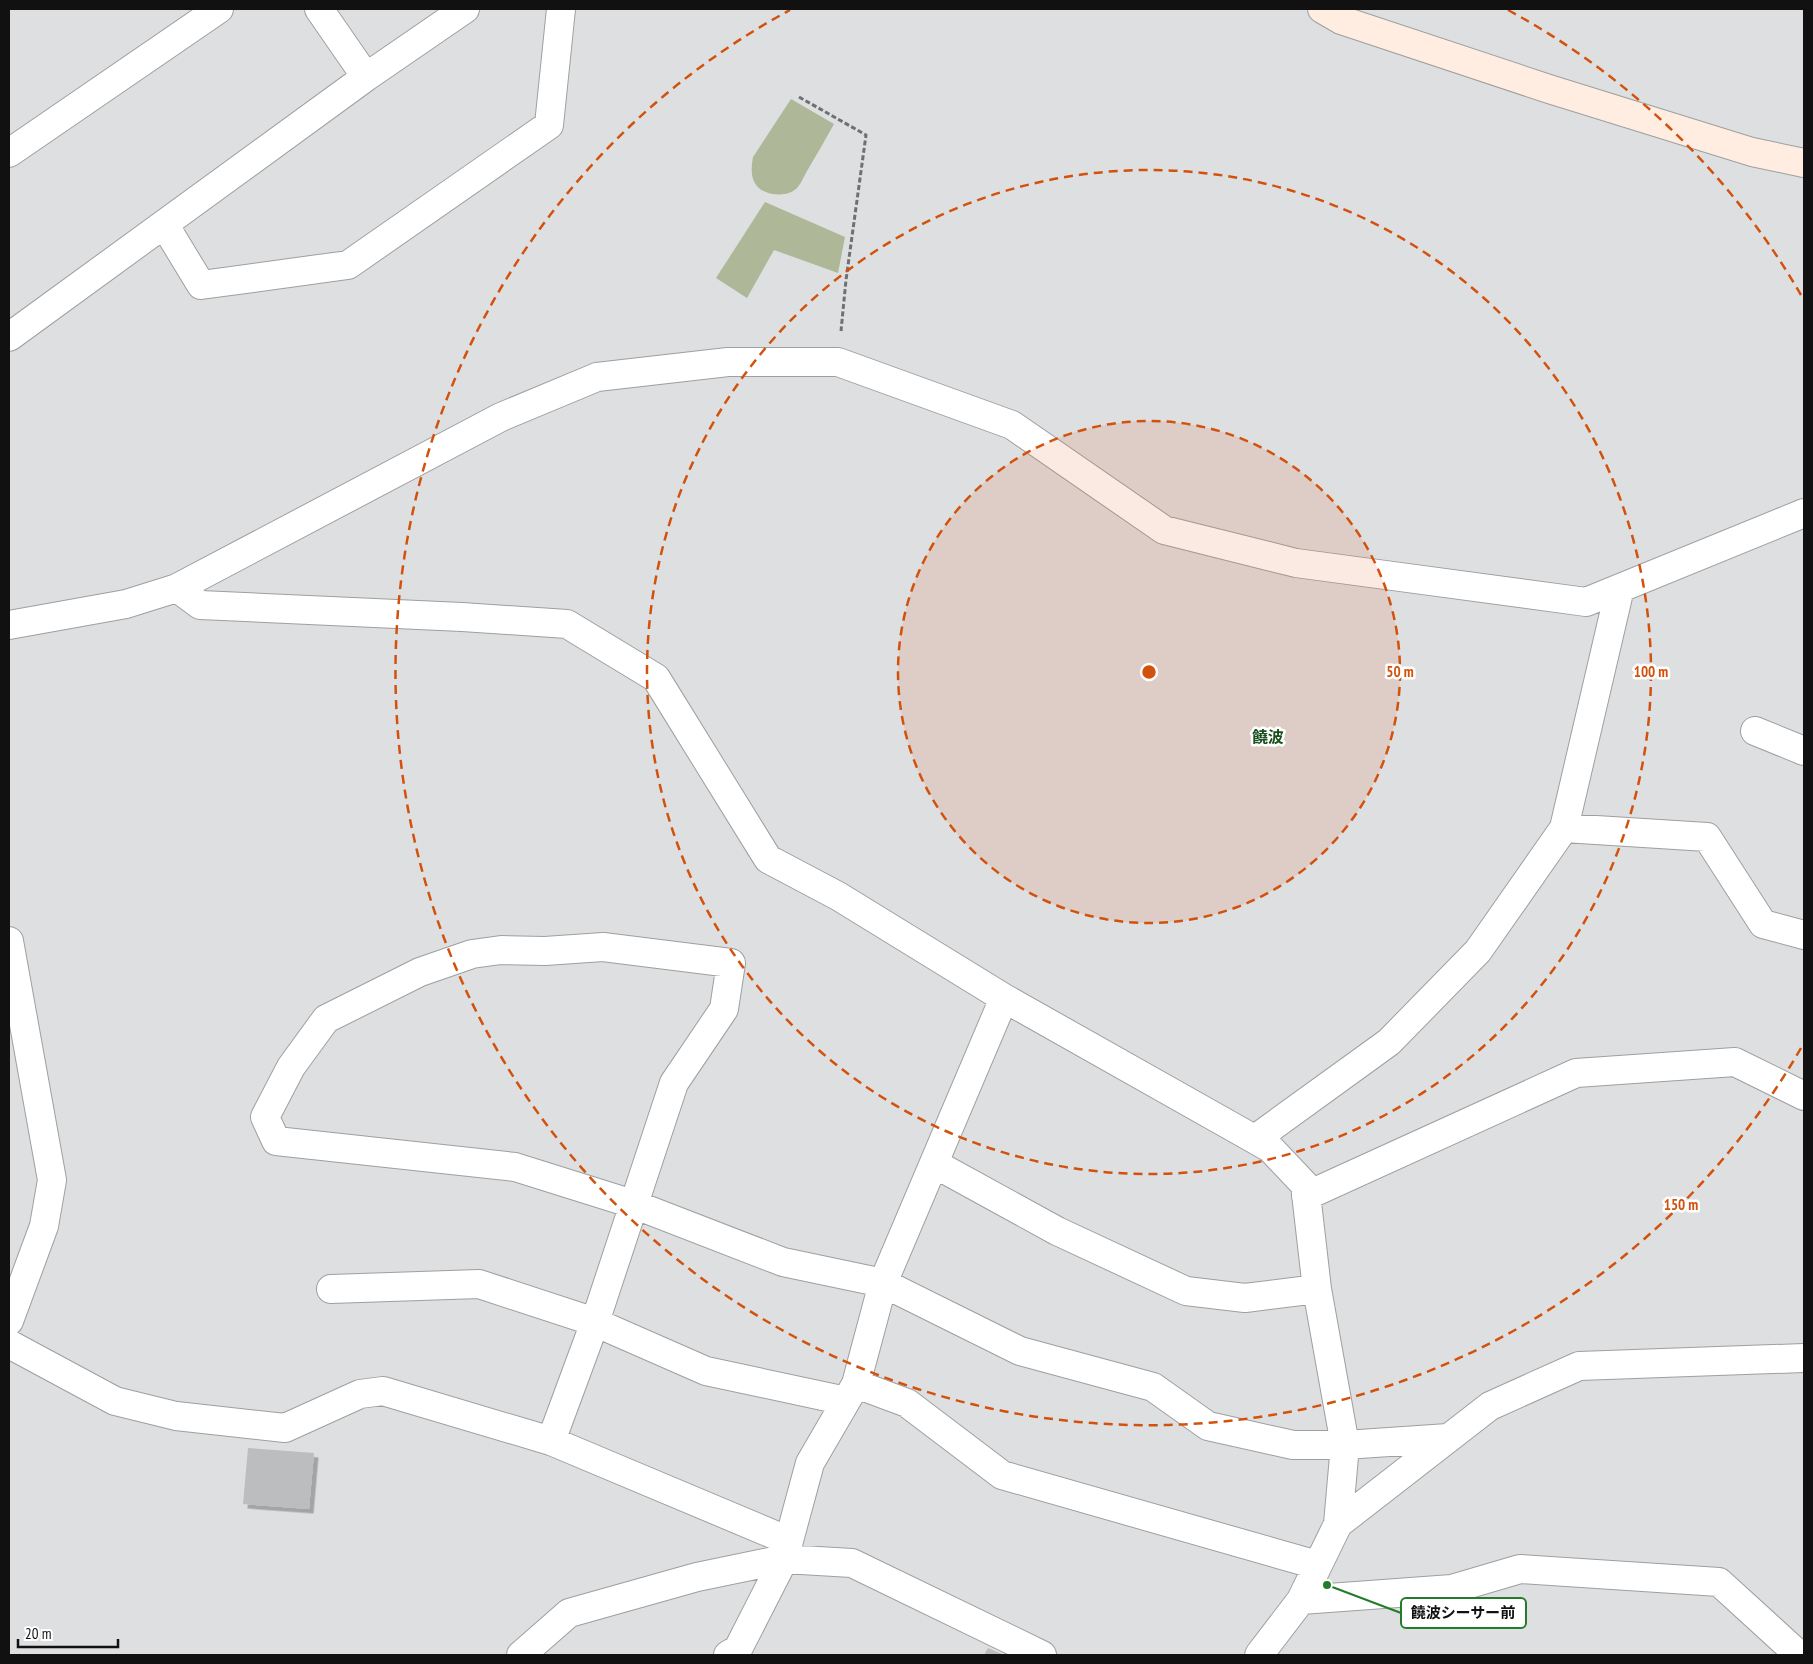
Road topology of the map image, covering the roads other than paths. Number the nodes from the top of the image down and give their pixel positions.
1 (219, 9) edge
2 (319, 9) edge
3 (465, 9) edge
4 (561, 9) edge
5 (1322, 9) edge
6 (366, 77) junction
7 (9, 153) edge
8 (1804, 163) edge
9 (164, 224) junction
10 (9, 337) edge
11 (1804, 513) edge
12 (177, 588) junction
13 (1620, 588) junction
14 (9, 625) edge
15 (1755, 730) dead end
16 (1804, 751) edge
17 (1564, 828) junction
18 (1804, 935) edge
19 (10, 953) edge
20 (1004, 998) junction
21 (1804, 1096) edge
22 (1255, 1139) junction
23 (935, 1164) junction
24 (1306, 1196) junction
25 (633, 1204) junction
26 (883, 1283) junction
27 (331, 1289) dead end
28 (1317, 1289) junction
29 (9, 1321) edge
30 (595, 1322) junction
31 (9, 1344) edge
32 (1804, 1358) edge
33 (851, 1392) junction
34 (1448, 1438) junction
35 (551, 1441) junction
36 (1345, 1445) junction
37 (1338, 1524) junction
38 (787, 1550) junction
39 (1317, 1565) junction
40 (1301, 1600) junction
41 (739, 1653) edge
42 (521, 1655) edge
43 (1042, 1655) edge
44 (1259, 1655) edge
45 (1799, 1655) edge

1 - 7 street
2 - 6 street
3 - 6 street
4 - 9 street
5 - 8 street
6 - 9 street
9 - 10 street
11 - 13 street
12 - 13 street
12 - 14 street
12 - 20 street
13 - 17 street
15 - 16 street
17 - 18 street
17 - 22 street
19 - 29 street
20 - 22 street
20 - 23 street
21 - 24 street
22 - 24 street
23 - 26 street
23 - 28 street
24 - 28 street
25 - 25 street
25 - 26 street
25 - 30 street
26 - 33 street
26 - 36 street
27 - 30 street
28 - 36 street
30 - 33 street
30 - 35 street
31 - 35 street
32 - 34 street
33 - 38 street
33 - 39 street
34 - 36 street
34 - 37 street
35 - 38 street
36 - 37 street
37 - 39 street
38 - 41 street
38 - 42 street
38 - 43 street
39 - 40 street
40 - 44 street
40 - 45 street

